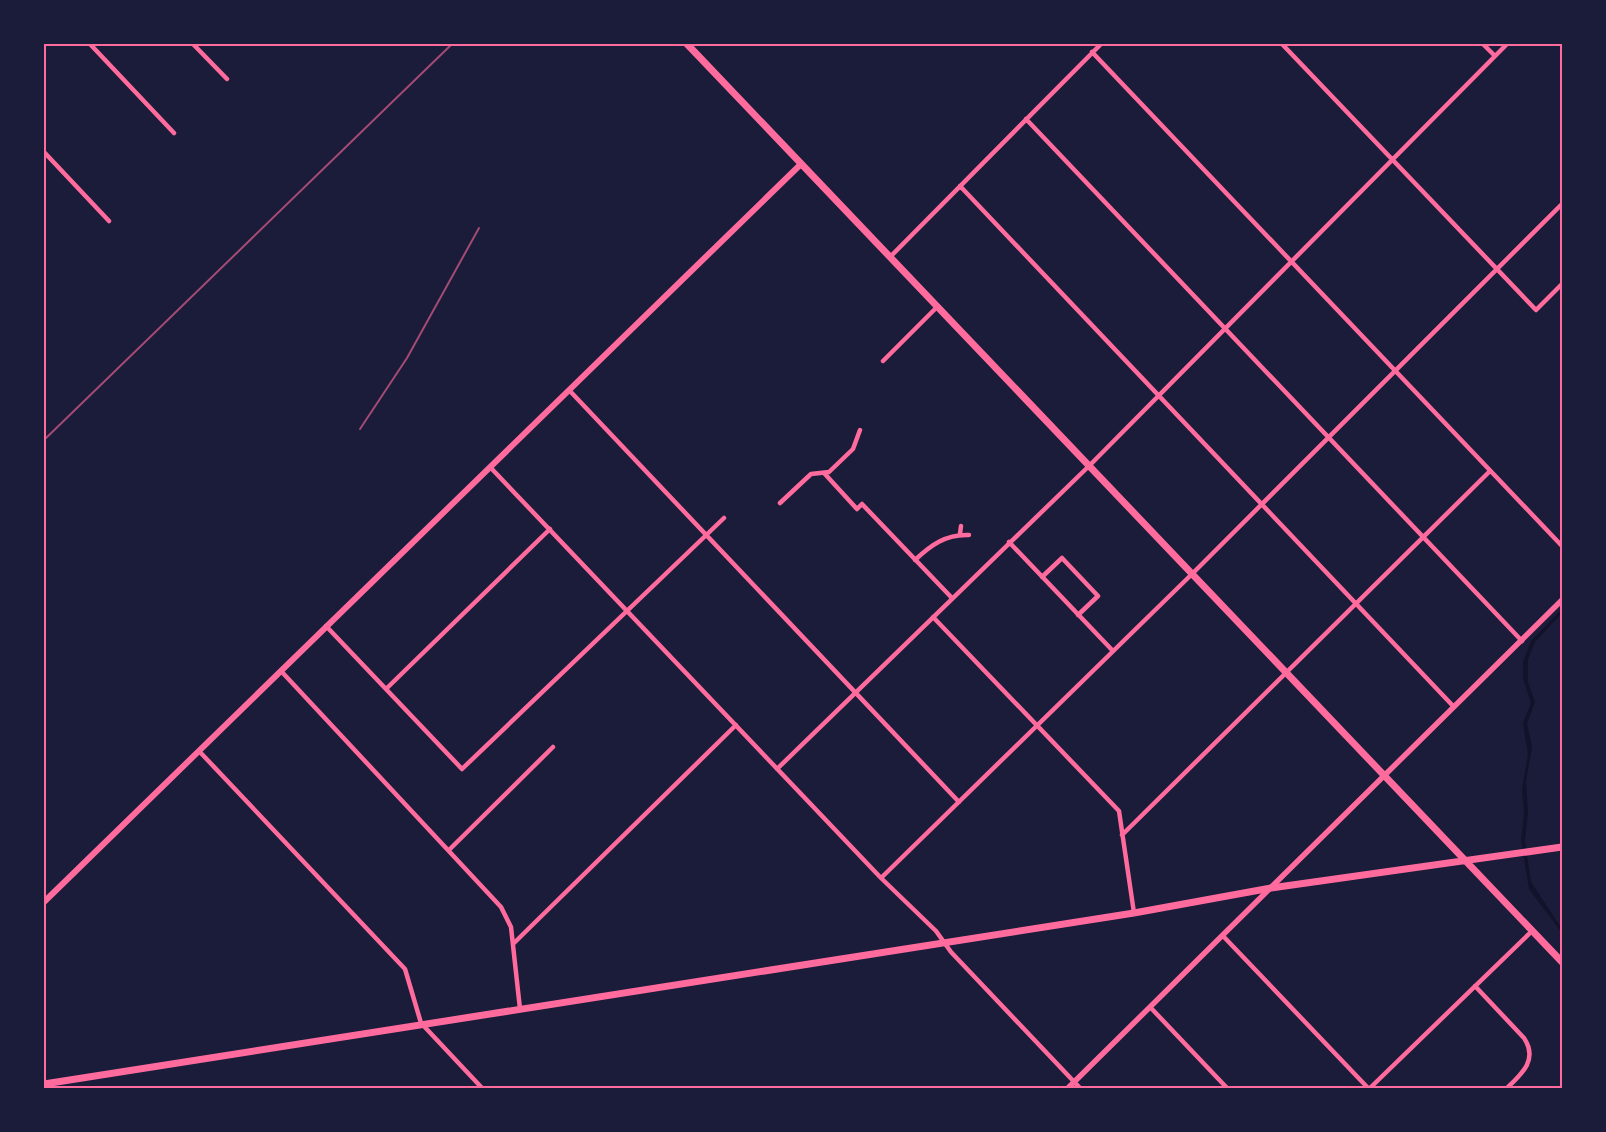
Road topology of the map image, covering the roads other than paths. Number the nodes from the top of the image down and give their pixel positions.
1 (90, 44) edge
2 (193, 44) edge
3 (687, 44) edge
4 (1101, 44) edge
5 (1282, 44) edge
6 (1483, 44) edge
7 (1507, 44) edge
8 (1092, 52) junction
9 (1495, 56) junction
10 (226, 79) dead end
11 (1026, 118) junction
12 (174, 133) dead end
13 (44, 152) edge
14 (1392, 161) junction
15 (801, 164) junction
16 (960, 186) junction
17 (1562, 204) edge
18 (109, 222) dead end
19 (890, 257) junction
20 (1292, 261) junction
21 (1497, 269) junction
22 (1562, 284) edge
23 (938, 307) junction
24 (1225, 328) junction
25 (883, 361) dead end
26 (1395, 371) junction
27 (569, 390) junction
28 (1159, 395) junction
29 (860, 430) dead end
30 (1329, 437) junction
31 (1089, 466) junction
32 (490, 467) junction
33 (1490, 471) junction
34 (824, 473) junction
35 (780, 503) dead end
36 (1262, 503) junction
37 (724, 518) dead end
38 (961, 526) dead end
39 (550, 529) junction
40 (960, 534) junction
41 (969, 535) dead end
42 (705, 536) junction
43 (1423, 537) junction
44 (1009, 542) junction
45 (1562, 546) edge
46 (915, 560) junction
47 (1192, 574) junction
48 (1042, 577) junction
49 (952, 598) junction
50 (1562, 600) edge
51 (1357, 603) junction
52 (627, 610) junction
53 (1078, 615) junction
54 (933, 617) junction
55 (326, 626) junction
56 (1522, 641) junction
57 (1113, 651) junction
58 (281, 671) junction
59 (1286, 673) junction
60 (386, 689) junction
61 (855, 693) junction
62 (1455, 708) junction
63 (736, 725) junction
64 (1037, 726) junction
65 (553, 747) dead end
66 (199, 751) junction
67 (777, 769) junction
68 (1384, 776) junction
69 (959, 802) junction
70 (1122, 835) junction
71 (1562, 847) edge
72 (449, 850) junction
73 (1466, 862) junction
74 (881, 878) junction
75 (1270, 888) junction
76 (44, 902) edge
77 (1134, 913) junction
78 (1532, 931) junction
79 (1224, 936) junction
80 (945, 943) junction
81 (513, 944) junction
82 (1562, 962) edge
83 (1475, 986) junction
84 (1151, 1008) junction
85 (520, 1009) junction
86 (422, 1025) junction
87 (1074, 1082) junction
88 (44, 1084) edge
89 (482, 1088) edge
90 (1068, 1088) edge
91 (1080, 1088) edge
92 (1227, 1088) edge
93 (1369, 1088) edge
94 (1507, 1088) edge

1 - 12 street
2 - 10 street
3 - 15 main road
4 - 8 street
5 - 14 street
6 - 9 street
7 - 9 street
8 - 11 street
8 - 20 street
9 - 14 street
11 - 16 street
11 - 24 street
13 - 18 street
14 - 20 street
14 - 21 street
15 - 19 main road
15 - 27 main road
16 - 19 street
16 - 28 street
17 - 21 street
19 - 23 main road
20 - 24 street
20 - 26 street
21 - 22 street
21 - 26 street
23 - 25 street
23 - 31 main road
24 - 28 street
24 - 30 street
26 - 30 street
26 - 33 street
27 - 32 main road
27 - 42 street
28 - 31 street
28 - 36 street
29 - 34 street
30 - 36 street
30 - 43 street
31 - 44 street
31 - 47 main road
32 - 39 street
32 - 55 main road
33 - 43 street
33 - 45 street
34 - 35 street
34 - 46 street
36 - 47 street
36 - 51 street
37 - 42 street
38 - 40 street
39 - 52 street
39 - 60 street
40 - 41 street
40 - 46 street
42 - 52 street
42 - 61 street
43 - 51 street
43 - 56 street
44 - 48 street
44 - 49 street
46 - 49 street
47 - 57 street
47 - 59 main road
48 - 53 street
48 - 53 street
49 - 54 street
50 - 56 street
51 - 59 street
51 - 62 street
52 - 60 street
52 - 63 street
53 - 57 street
54 - 61 street
54 - 64 street
55 - 58 main road
55 - 60 street
56 - 62 street
57 - 64 street
58 - 66 main road
58 - 72 street
59 - 68 main road
59 - 70 street
61 - 67 street
61 - 69 street
62 - 68 street
63 - 67 street
63 - 81 street
64 - 69 street
64 - 70 street
65 - 72 street
66 - 76 main road
66 - 86 street
67 - 74 street
68 - 73 main road
68 - 75 street
69 - 74 street
70 - 77 street
71 - 73 main road
72 - 81 street
73 - 75 main road
73 - 78 main road
74 - 80 street
75 - 77 main road
75 - 79 street
77 - 80 main road
78 - 82 main road
78 - 83 street
79 - 84 street
79 - 93 street
80 - 85 main road
80 - 87 street
81 - 85 street
83 - 93 street
83 - 94 street
84 - 87 street
84 - 92 street
85 - 86 main road
86 - 88 main road
86 - 89 street
87 - 90 street
87 - 91 street

